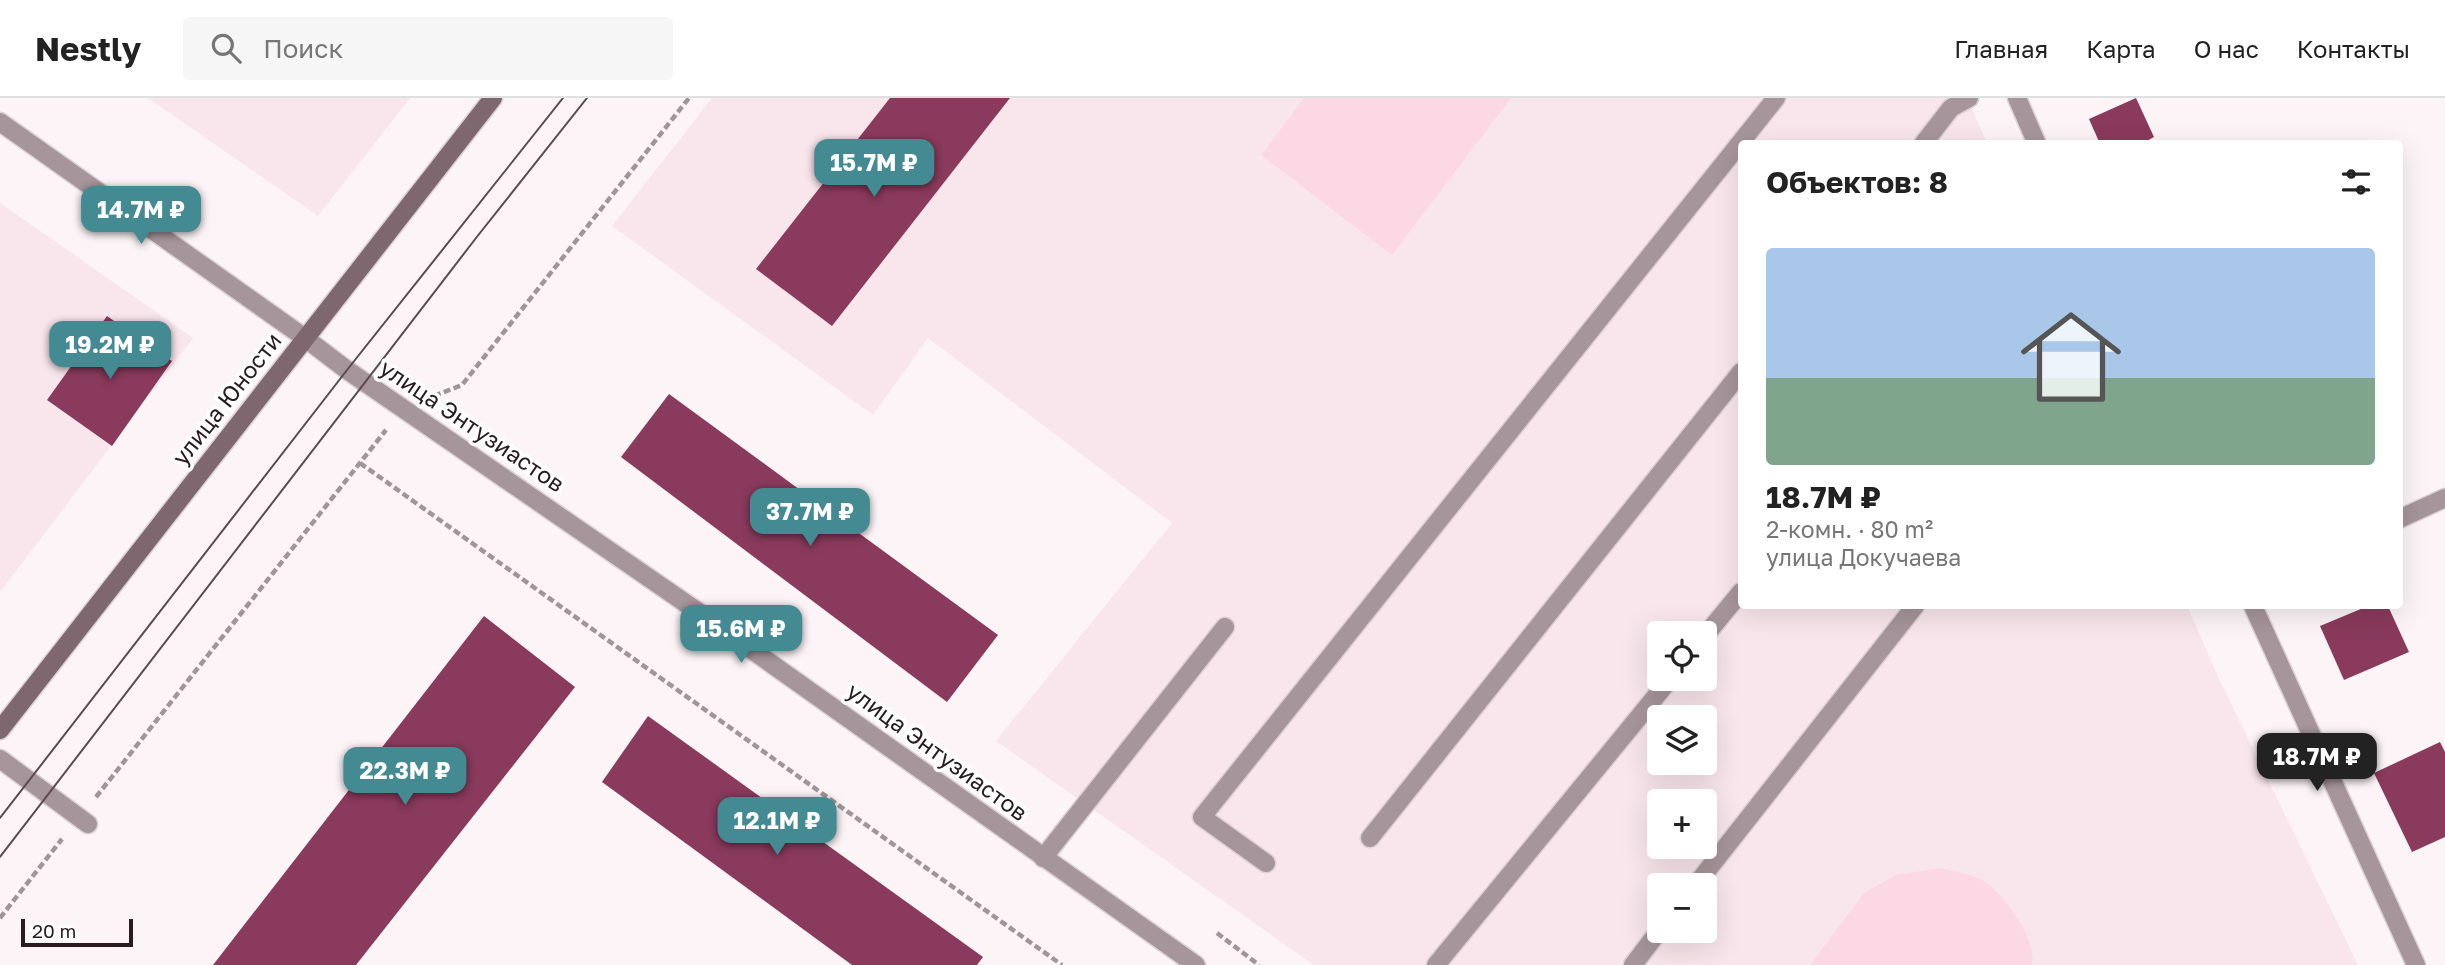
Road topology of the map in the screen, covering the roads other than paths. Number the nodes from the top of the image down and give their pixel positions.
1 (493, 98) edge
2 (1776, 98) edge
3 (1969, 98) edge
4 (2017, 98) edge
5 (0, 122) edge
6 (1742, 140) edge
7 (1926, 140) edge
8 (2035, 140) edge
9 (1738, 146) edge
10 (305, 338) junction
11 (1738, 376) edge
12 (2445, 498) edge
13 (2403, 517) edge
14 (1738, 596) edge
15 (1913, 609) edge
16 (2254, 609) edge
17 (1717, 621) edge
18 (1225, 627) dead end
19 (1660, 691) edge
20 (0, 730) edge
21 (0, 759) edge
22 (84, 821) road end
23 (1370, 838) dead end
24 (1043, 858) junction
25 (1266, 863) dead end
26 (1705, 873) edge
27 (1650, 943) edge
28 (1196, 965) edge
29 (1436, 965) edge
30 (1633, 965) edge
31 (2416, 965) edge

1 - 10 main road, улица Юности
2 - 6 street
3 - 7 street
4 - 8 street
5 - 10 street, улица Энтузиастов
9 - 25 street
10 - 20 main road, улица Юности
10 - 24 street, улица Энтузиастов
11 - 23 street
12 - 13 street
14 - 17 street
15 - 26 street
16 - 31 street
18 - 24 street
19 - 29 street
21 - 22 street
24 - 28 street, улица Энтузиастов
27 - 30 street

